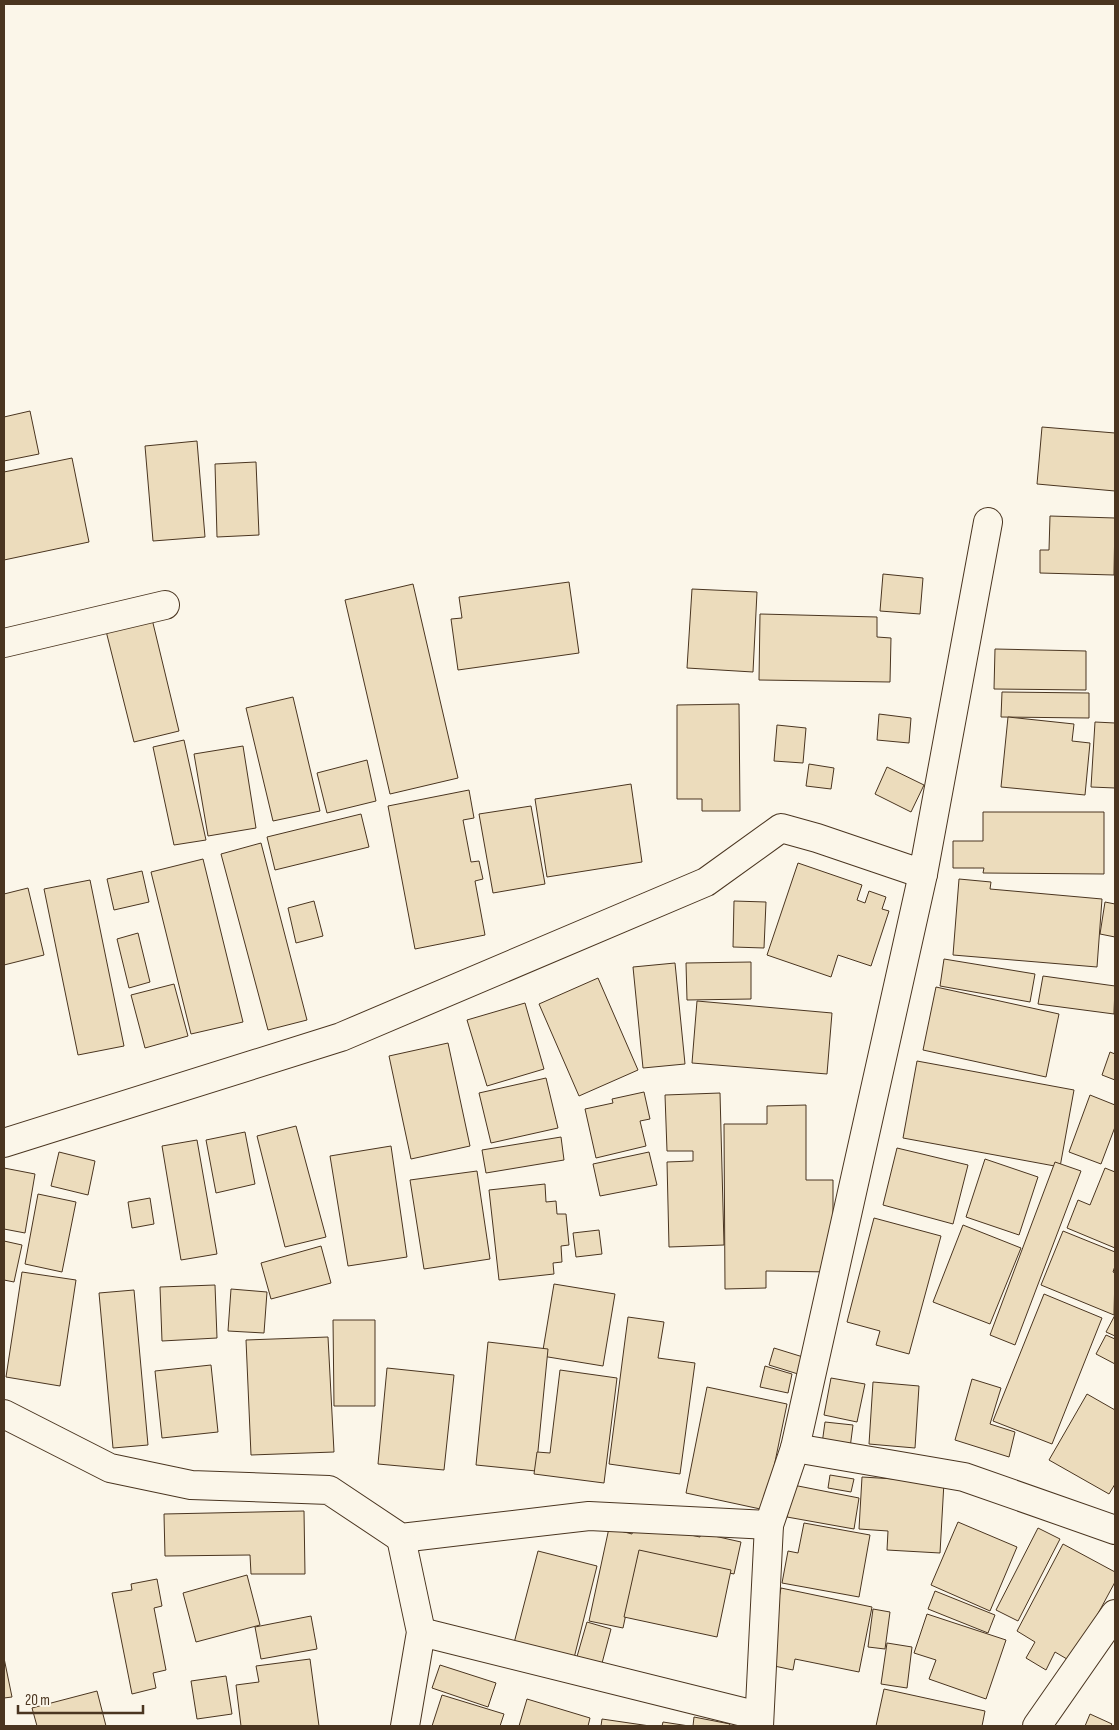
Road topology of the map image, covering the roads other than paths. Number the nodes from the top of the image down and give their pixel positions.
1 (988, 522) dead end
2 (165, 605) dead end
3 (4, 643) edge
4 (923, 874) junction
5 (4, 1143) edge
6 (4, 1414) edge
7 (795, 1448) junction
8 (769, 1525) junction
9 (1115, 1530) edge
10 (401, 1538) junction
11 (1115, 1614) edge
12 (421, 1632) junction
13 (759, 1721) edge
14 (405, 1726) edge
15 (1037, 1726) edge

1 - 4 street
2 - 3 street
4 - 5 street
4 - 7 street
6 - 10 street
7 - 8 street
7 - 9 street
8 - 10 street
8 - 13 street
10 - 12 street
11 - 15 street
12 - 13 street
12 - 14 street

